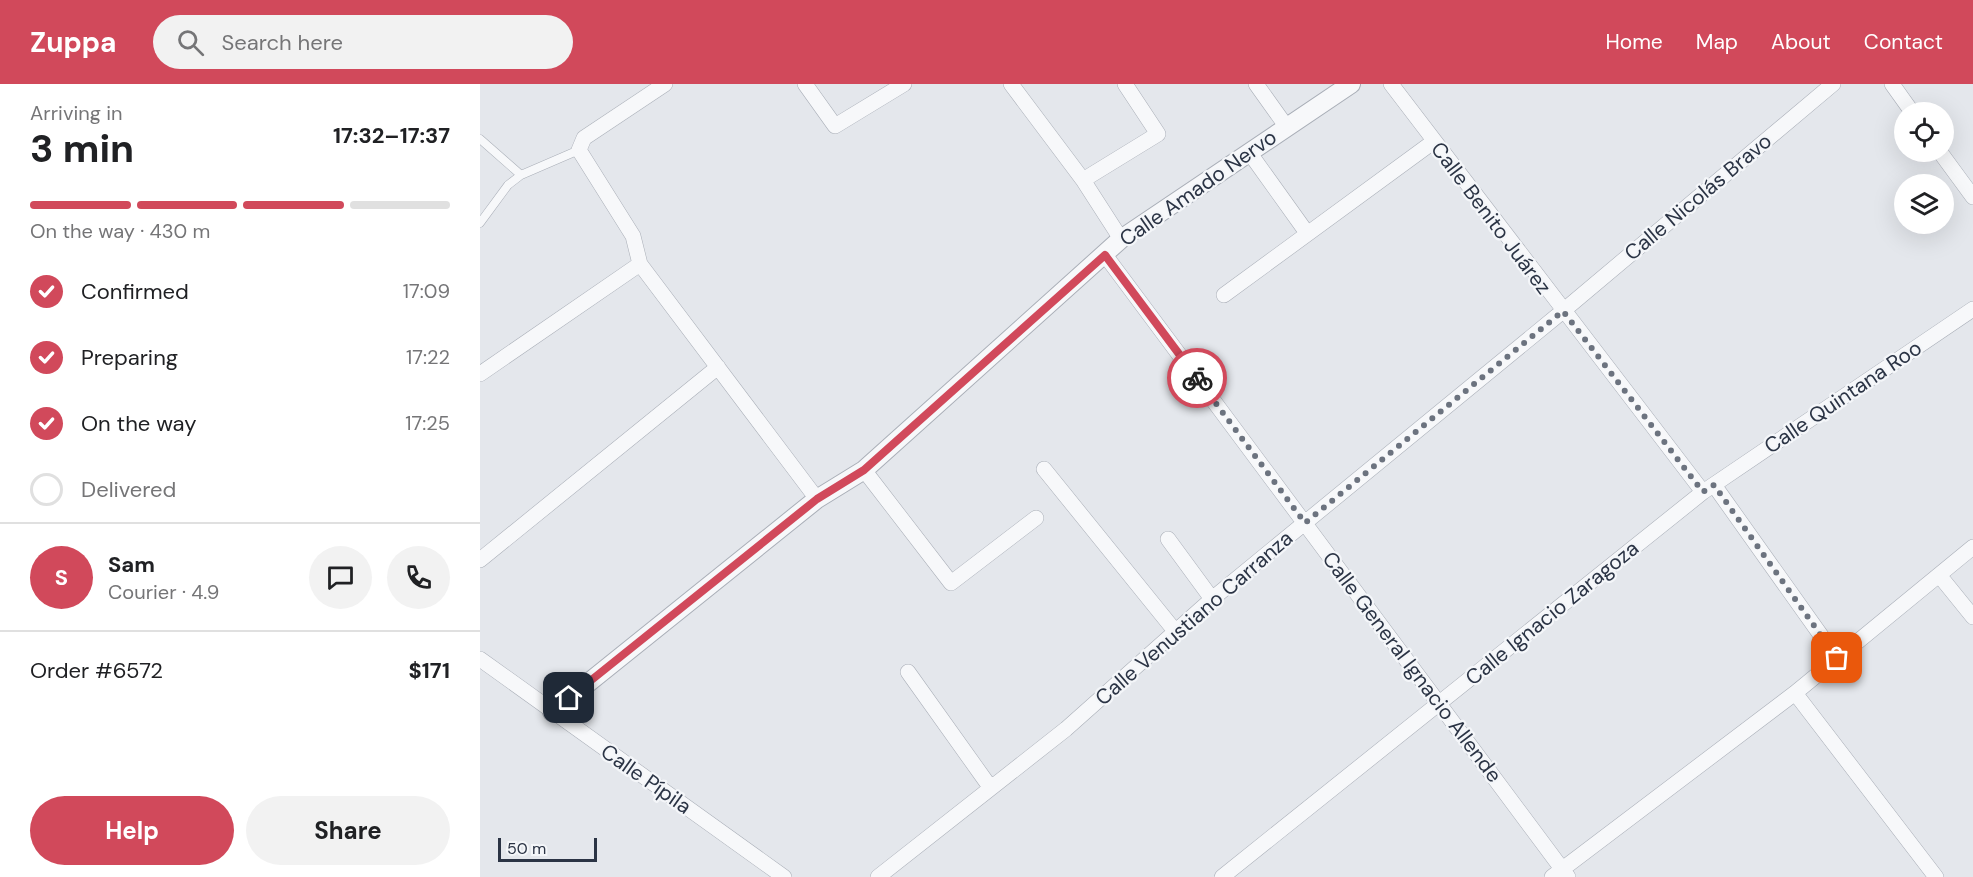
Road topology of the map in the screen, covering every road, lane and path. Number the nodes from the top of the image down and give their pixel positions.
1 (665, 84) edge
2 (805, 84) edge
3 (904, 84) edge
4 (1011, 84) edge
5 (1125, 84) edge
6 (1256, 84) edge
7 (1351, 84) edge
8 (1392, 84) edge
9 (1833, 84) edge
10 (1892, 84) edge
11 (1905, 102) edge
12 (1286, 126) junction
13 (480, 139) edge
14 (1433, 142) junction
15 (579, 150) junction
16 (1248, 152) junction
17 (1947, 162) edge
18 (521, 175) junction
19 (1083, 180) junction
20 (1973, 197) edge
21 (480, 223) edge
22 (1307, 233) junction
23 (1121, 239) junction
24 (1105, 255) junction
25 (640, 264) junction
26 (1224, 295) dead end
27 (1973, 309) edge
28 (1563, 311) junction
29 (718, 367) junction
30 (480, 374) edge
31 (864, 470) junction
32 (1044, 470) dead end
33 (1708, 488) junction
34 (817, 499) junction
35 (1036, 518) dead end
36 (1305, 523) junction
37 (1168, 539) dead end
38 (1973, 548) edge
39 (480, 560) edge
40 (1939, 575) junction
41 (1212, 599) junction
42 (1973, 617) edge
43 (1175, 631) junction
44 (1837, 658) junction
45 (480, 659) edge
46 (908, 672) dead end
47 (1795, 693) junction
48 (1439, 704) junction
49 (552, 712) junction
50 (990, 787) junction
51 (1561, 874) edge
52 (784, 877) edge
53 (878, 877) edge
54 (1222, 877) edge
55 (1936, 877) edge

1 - 15 street
2 - 3 street
4 - 19 street
5 - 19 street
6 - 12 street
7 - 12 street, Calle Amado Nervo
8 - 14 street, Calle Benito Juárez
9 - 28 street, Calle Nicolás Bravo
10 - 11 street
12 - 16 street, Calle Amado Nervo
13 - 18 lane
14 - 22 street
14 - 28 street, Calle Benito Juárez
15 - 18 lane
15 - 25 street
16 - 22 street
16 - 23 street, Calle Amado Nervo
17 - 20 street
18 - 21 lane
19 - 23 street
22 - 26 street
23 - 24 street, Calle Amado Nervo
24 - 31 street, Calle Amado Nervo
24 - 36 street, Calle General Ignacio Allende
25 - 29 street
25 - 30 street
27 - 33 street, Calle Quintana Roo
28 - 33 street, Calle Benito Juárez
28 - 36 street, Calle Venustiano Carranza
29 - 34 street
29 - 39 street
31 - 34 street, Calle Amado Nervo
31 - 35 street
32 - 43 street
33 - 44 street, Calle Benito Juárez
33 - 48 street, Calle Ignacio Zaragoza
34 - 49 street, Calle Amado Nervo
36 - 41 street, Calle Venustiano Carranza
36 - 48 street, Calle General Ignacio Allende
37 - 41 street
38 - 40 street
40 - 42 street
40 - 44 street
41 - 43 street, Calle Venustiano Carranza
43 - 50 street, Calle Venustiano Carranza
44 - 47 street
45 - 49 street, Calle Pípila
46 - 50 street
47 - 51 street
47 - 55 street
48 - 51 street, Calle General Ignacio Allende
48 - 54 street, Calle Ignacio Zaragoza
49 - 52 street, Calle Pípila
50 - 53 street, Calle Venustiano Carranza

